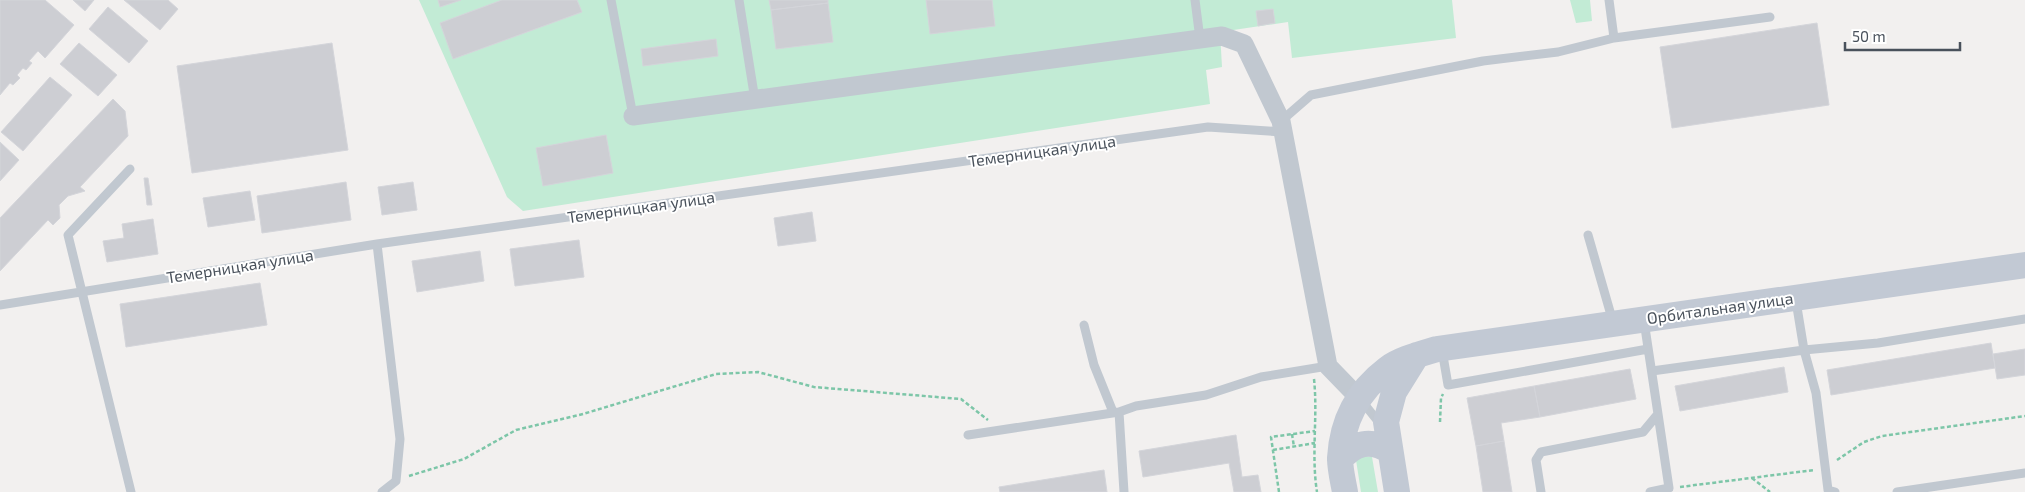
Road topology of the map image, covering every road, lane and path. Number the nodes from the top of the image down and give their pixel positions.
1 (611, 0) edge
2 (739, 0) edge
3 (1195, 0) edge
4 (1609, 0) edge
5 (1770, 17) dead end
6 (1614, 38) junction
7 (1200, 39) junction
8 (755, 100) junction
9 (633, 116) joint
10 (1282, 127) junction
11 (130, 169) dead end
12 (1588, 235) dead end
13 (377, 244) junction
14 (2025, 265) edge
15 (81, 291) junction
16 (1795, 298) junction
17 (0, 304) edge
18 (1644, 318) junction
19 (2025, 320) edge
20 (1613, 323) junction
21 (1084, 325) dead end
22 (1442, 348) junction
23 (1648, 349) junction
24 (1804, 350) junction
25 (1416, 355) junction
26 (1328, 366) junction
27 (1652, 371) junction
28 (1448, 385) junction
29 (1358, 397) junction
30 (1116, 412) junction
31 (1658, 414) junction
32 (2025, 416) edge
33 (1440, 422) dead end
34 (1000, 430) junction
35 (1315, 431) dead end
36 (1292, 434) junction
37 (968, 435) dead end
38 (1388, 442) junction
39 (1314, 444) dead end
40 (1294, 446) junction
41 (1273, 450) junction
42 (1340, 460) junction
43 (1825, 468) junction
44 (2025, 473) edge
45 (1752, 478) junction
46 (396, 481) junction
47 (1669, 488) junction
48 (131, 492) edge
49 (382, 492) edge
50 (1124, 492) edge
51 (1279, 492) edge
52 (1345, 492) edge
53 (1397, 492) edge
54 (1541, 492) edge
55 (1650, 492) edge
56 (1770, 492) edge
57 (1834, 492) edge
58 (1897, 492) edge

1 - 9 lane
2 - 8 lane
3 - 7 lane
4 - 6 lane
5 - 6 lane
6 - 10 lane
7 - 8 street
7 - 10 street
8 - 9 street
10 - 13 lane, Темерницкая улица
10 - 26 street
11 - 15 lane
12 - 20 lane
13 - 15 lane, Темерницкая улица
13 - 46 lane
14 - 16 main road, Орбитальная улица
15 - 17 lane, Темерницкая улица
15 - 48 lane
16 - 18 main road, Орбитальная улица
16 - 24 lane
18 - 20 main road, Орбитальная улица
18 - 23 lane
19 - 24 lane
20 - 22 main road, Орбитальная улица
21 - 30 lane
22 - 25 main road, Орбитальная улица
22 - 28 lane
23 - 27 lane
23 - 28 lane
24 - 27 lane
24 - 43 lane
25 - 29 main road, Орбитальная улица
25 - 38 main road
26 - 29 street
26 - 30 lane
27 - 31 lane
28 - 33 path
29 - 38 lane
29 - 42 main road, Орбитальная улица
30 - 34 lane
30 - 50 lane
31 - 47 lane
31 - 54 lane
32 - 43 path
34 - 37 lane
34 - 46 path
35 - 36 path
36 - 40 path
36 - 41 path
38 - 42 main road
38 - 53 main road
39 - 40 path
40 - 41 path
41 - 51 path
42 - 52 main road, Орбитальная улица
43 - 45 path
43 - 57 lane
44 - 58 lane
45 - 47 path
45 - 56 path
46 - 49 lane
47 - 55 lane

